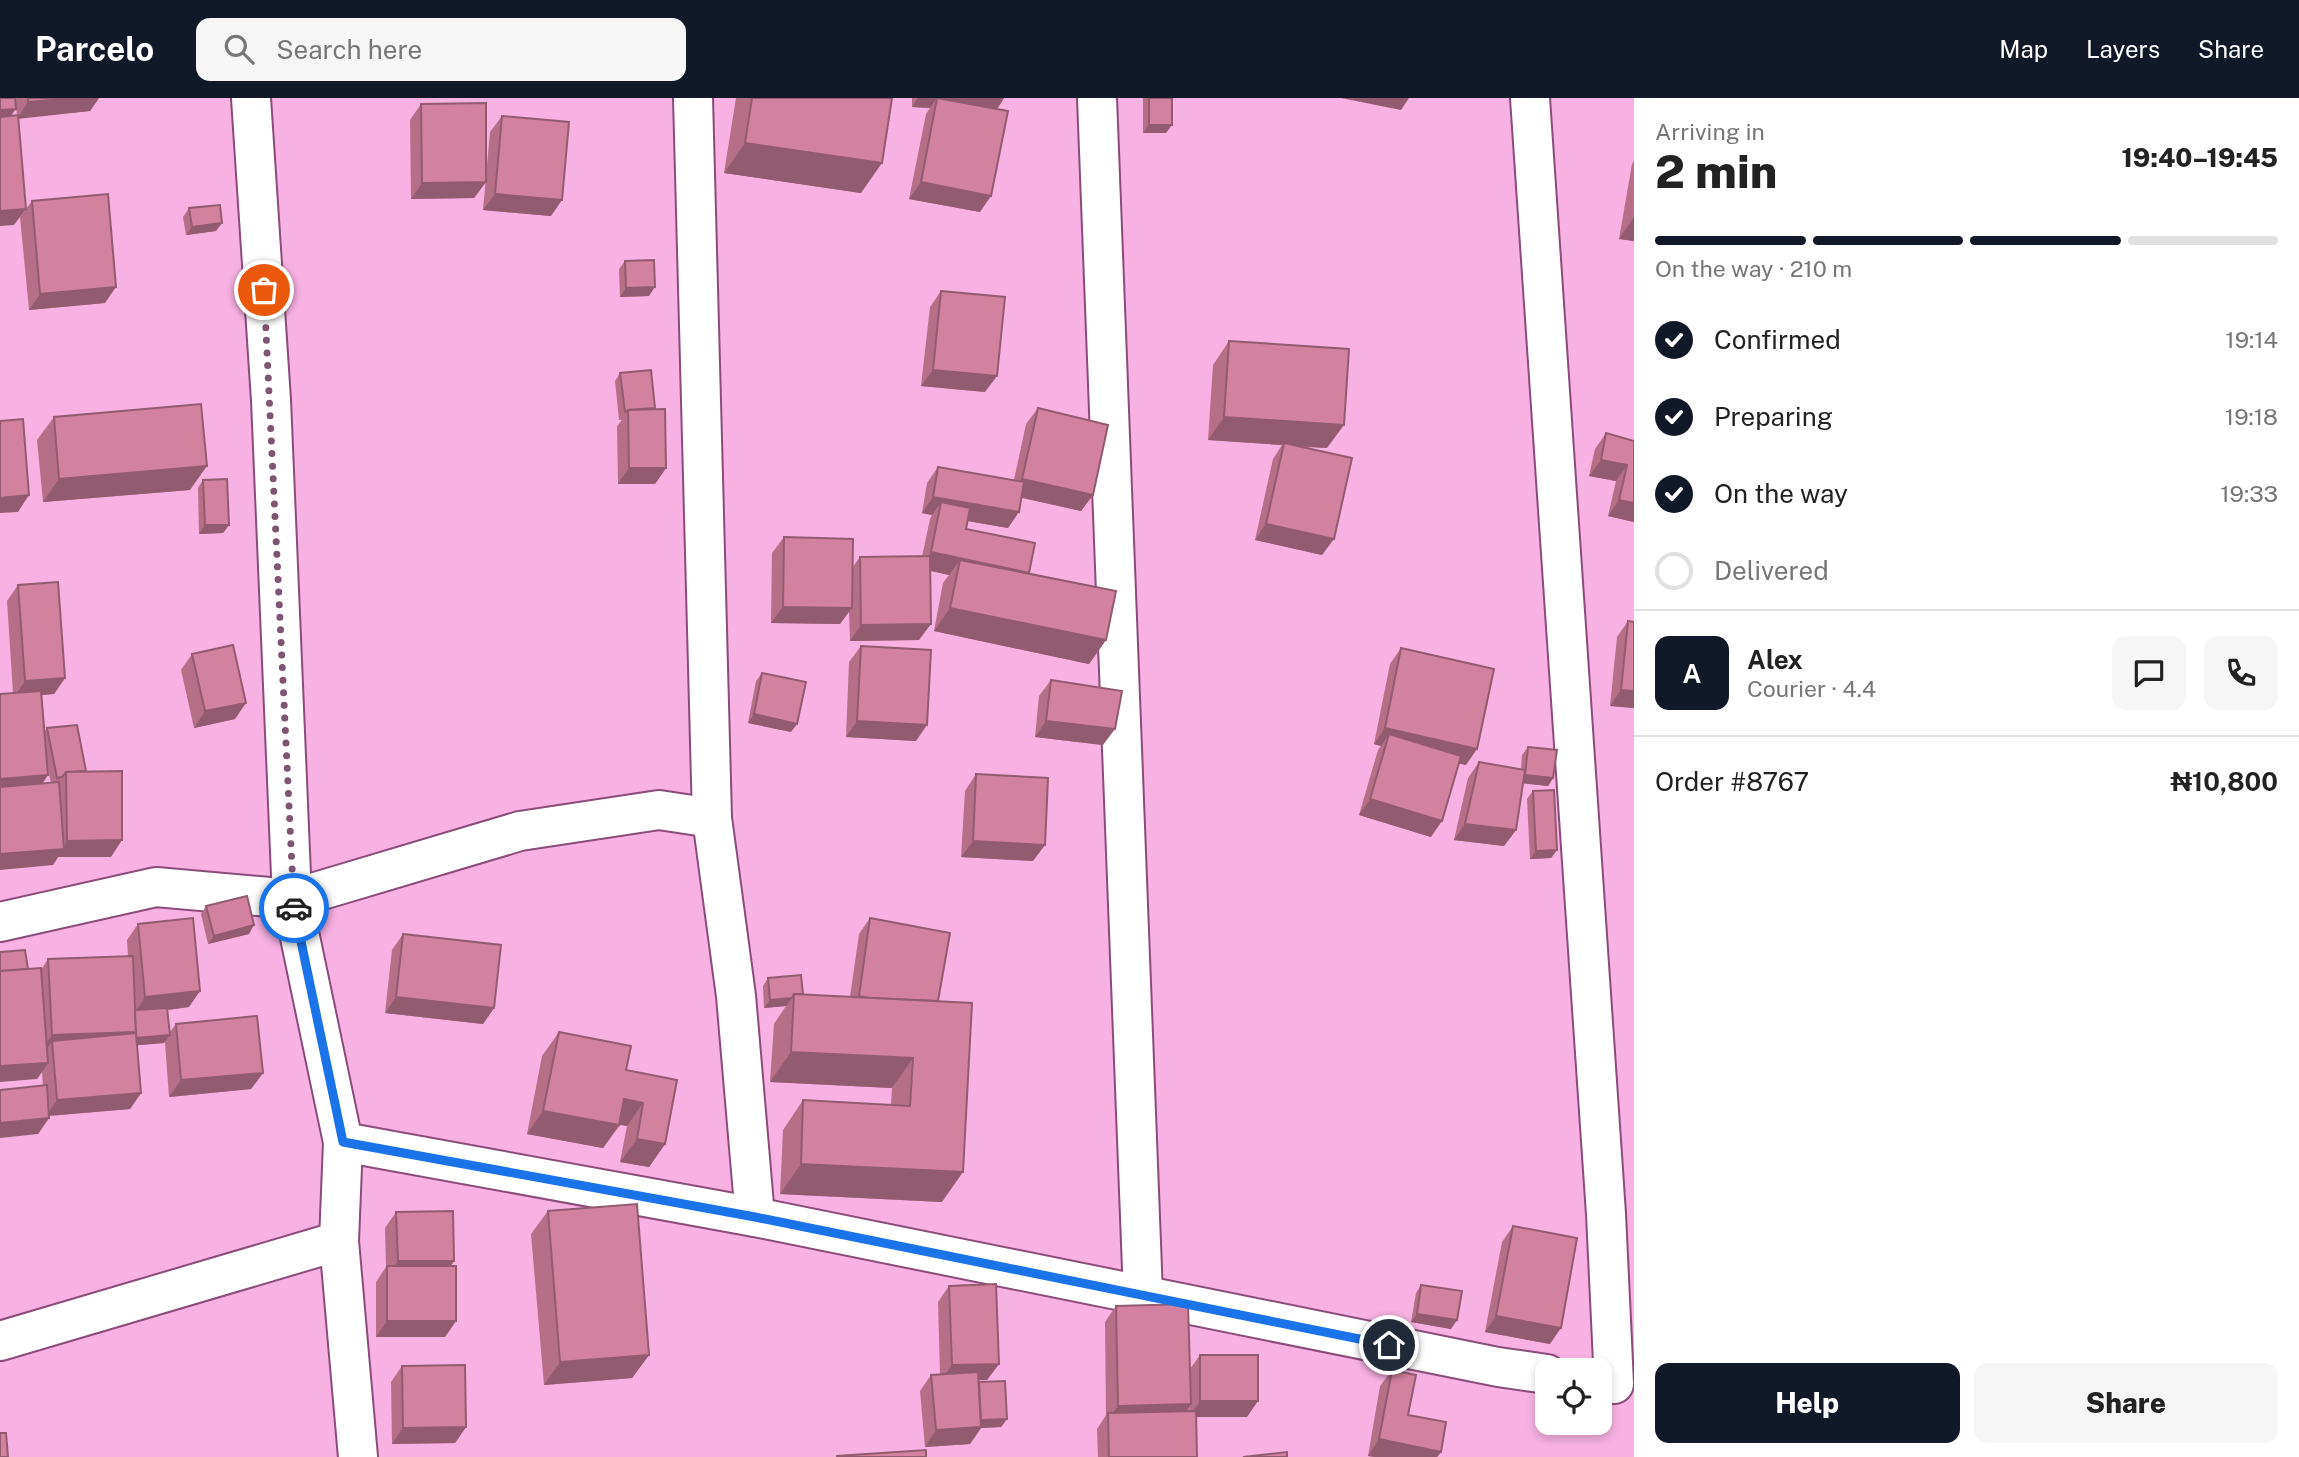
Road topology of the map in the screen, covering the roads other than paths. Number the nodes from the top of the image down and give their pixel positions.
1 (251, 98) edge
2 (693, 98) edge
3 (1097, 98) edge
4 (1530, 98) edge
5 (712, 818) junction
6 (292, 899) junction
7 (0, 922) edge
8 (343, 1142) junction
9 (755, 1217) junction
10 (339, 1241) junction
11 (1143, 1295) junction
12 (0, 1340) edge
13 (1535, 1372) edge
14 (1616, 1384) edge
15 (358, 1457) edge

1 - 6 street
2 - 5 street
3 - 11 street
4 - 14 street
5 - 6 street
5 - 9 street
6 - 7 street
6 - 8 street
8 - 9 street
8 - 10 street
9 - 11 street
10 - 12 street
10 - 15 street
11 - 13 street

